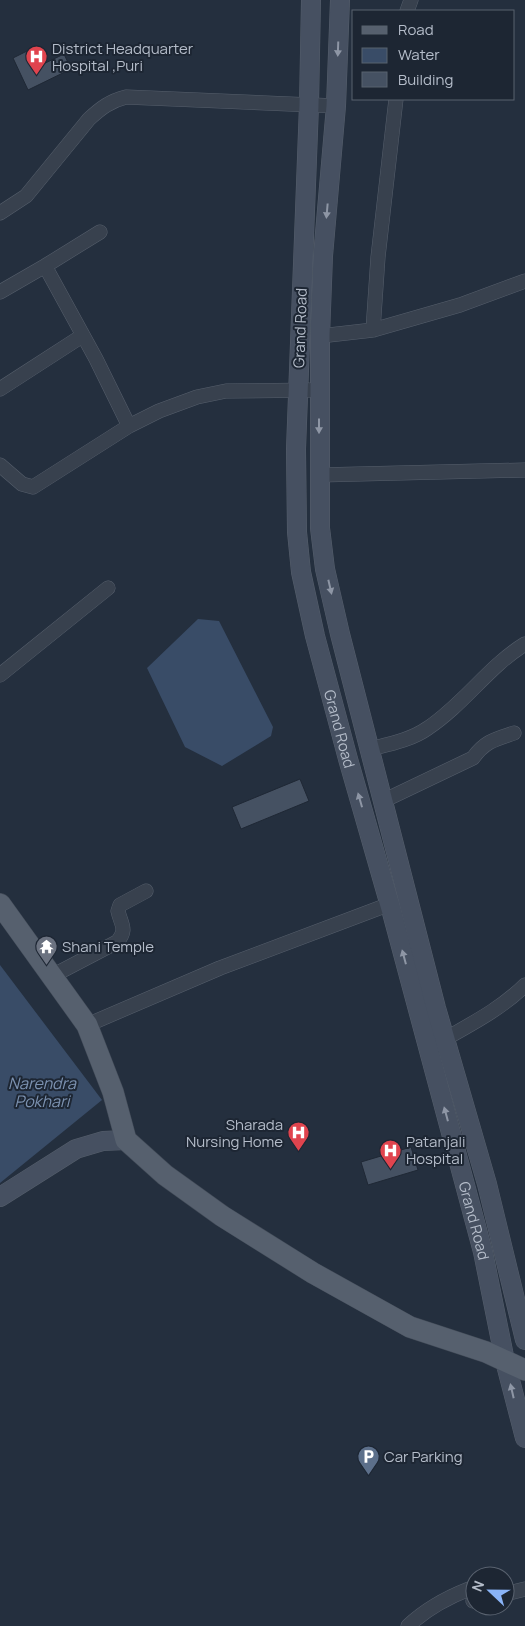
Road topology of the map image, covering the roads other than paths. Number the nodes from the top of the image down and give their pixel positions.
1 (311, 0) edge
2 (340, 0) edge
3 (396, 100) edge
4 (310, 105) junction
5 (336, 106) junction
6 (0, 213) edge
7 (100, 232) dead end
8 (45, 266) junction
9 (525, 281) edge
10 (0, 292) edge
11 (373, 330) junction
12 (82, 336) junction
13 (320, 336) junction
14 (0, 388) edge
15 (319, 390) junction
16 (298, 391) junction
17 (129, 426) junction
18 (0, 465) edge
19 (525, 470) edge
20 (319, 475) junction
21 (108, 588) dead end
22 (525, 644) edge
23 (0, 675) edge
24 (514, 733) dead end
25 (370, 749) junction
26 (383, 801) junction
27 (146, 892) dead end
28 (0, 904) edge
29 (390, 904) junction
30 (52, 976) junction
31 (525, 985) edge
32 (87, 1026) junction
33 (445, 1039) junction
34 (126, 1140) junction
35 (0, 1197) edge
36 (525, 1340) edge
37 (506, 1361) junction
38 (525, 1370) edge
39 (525, 1438) edge
40 (465, 1597) edge
41 (408, 1626) edge

1 - 4 main road, Grand Road
2 -> 5 main road, Grand Road
3 - 11 street
4 - 5 street
4 - 6 street
4 - 16 main road, Grand Road
5 -> 13 main road, Grand Road
7 - 8 street
8 - 10 street
8 - 12 street
9 - 11 street
11 - 13 street
12 - 14 street
12 - 17 street
13 - 15 main road, Grand Road
15 - 16 street
15 -> 20 main road, Grand Road
16 - 17 street
29 -> 16 main road, Grand Road
17 - 18 street
19 - 20 street
20 -> 25 main road, Grand Road
21 - 23 street
22 - 25 street
24 - 26 street
25 - 26 main road, Grand Road
26 - 33 main road, Grand Road
27 - 30 street
28 - 30 main road
29 - 32 street
37 -> 29 main road, Grand Road
30 - 32 main road
31 - 33 street
32 - 34 main road
33 - 36 main road, Grand Road
34 - 35 main road
34 - 37 main road
37 - 38 main road
39 -> 37 main road, Grand Road
40 - 41 street

